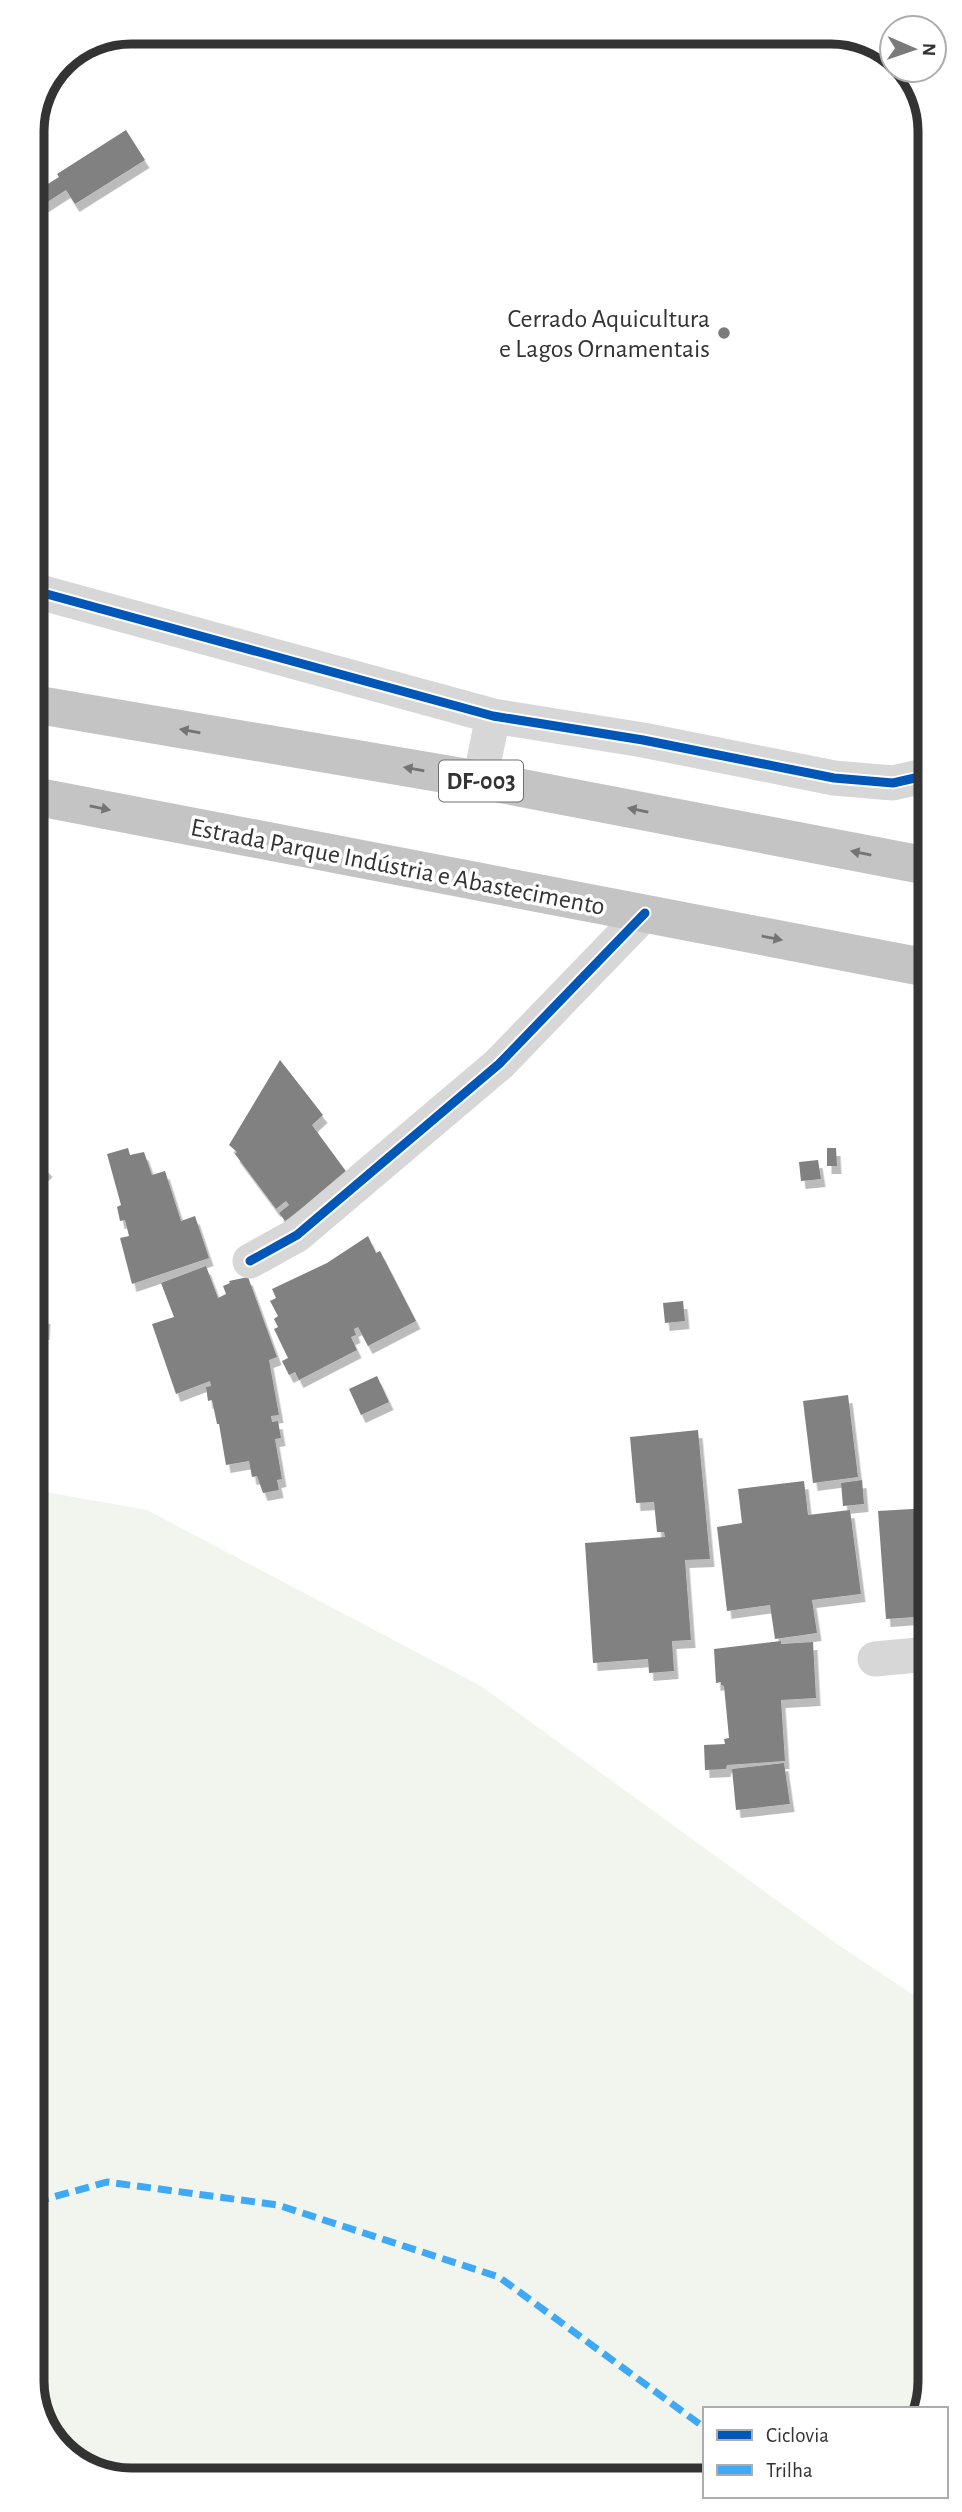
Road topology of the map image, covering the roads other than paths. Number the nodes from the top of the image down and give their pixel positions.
1 (44, 593) edge
2 (44, 706) edge
3 (493, 716) junction
4 (918, 777) edge
5 (480, 780) junction
6 (44, 798) edge
7 (918, 864) edge
8 (645, 913) junction
9 (918, 966) edge
10 (250, 1261) dead end
11 (918, 1655) edge
12 (875, 1659) dead end

1 - 3 street
5 -> 2 highway, DF-003
3 - 4 street
3 - 5 street
7 -> 5 highway, DF-003
6 -> 8 highway, Estrada Parque Indústria e Abastecimento
8 -> 9 highway, Estrada Parque Indústria e Abastecimento
8 - 10 street
11 - 12 street

